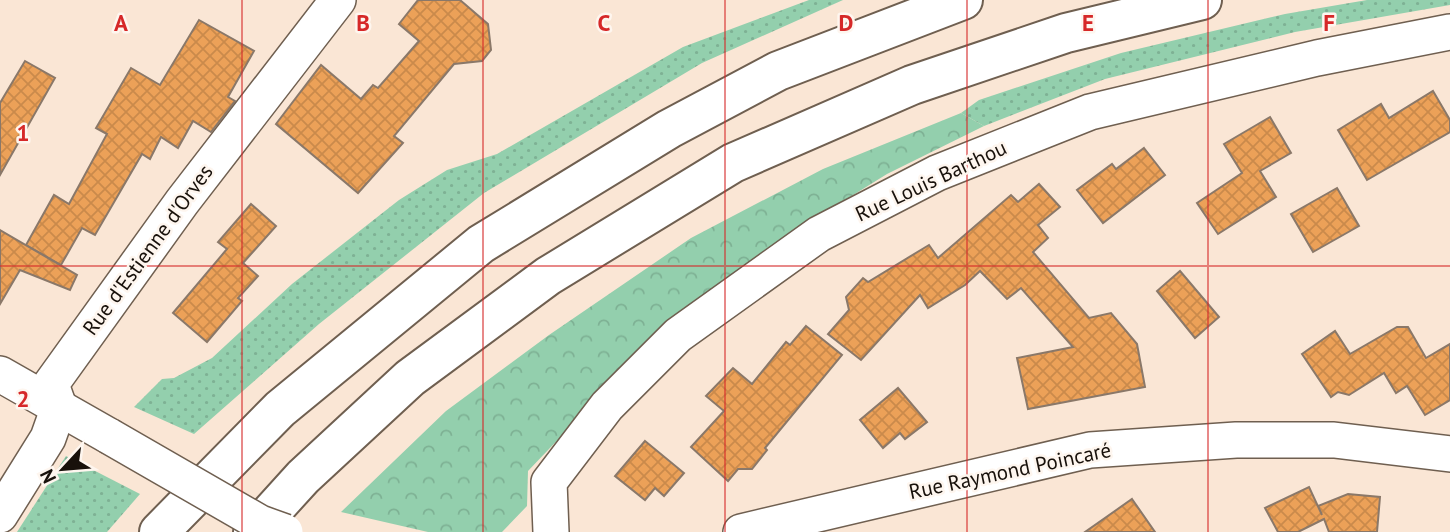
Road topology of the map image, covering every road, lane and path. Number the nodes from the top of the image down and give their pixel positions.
1 (338, 0) edge
2 (963, 0) edge
3 (1202, 0) edge
4 (1450, 32) edge
5 (0, 374) edge
6 (59, 407) junction
7 (1450, 454) edge
8 (0, 515) edge
9 (159, 532) edge
10 (253, 532) edge
11 (285, 532) edge
12 (551, 532) edge
13 (741, 532) edge

1 - 6 street, Rue d'Estienne d'Orves
2 - 9 highway
3 - 10 highway
4 - 12 street, Rue Louis Barthou
5 - 6 street
6 - 8 street, Rue d'Estienne d'Orves
6 - 11 street, bridge
7 - 13 street, Rue Raymond Poincaré

